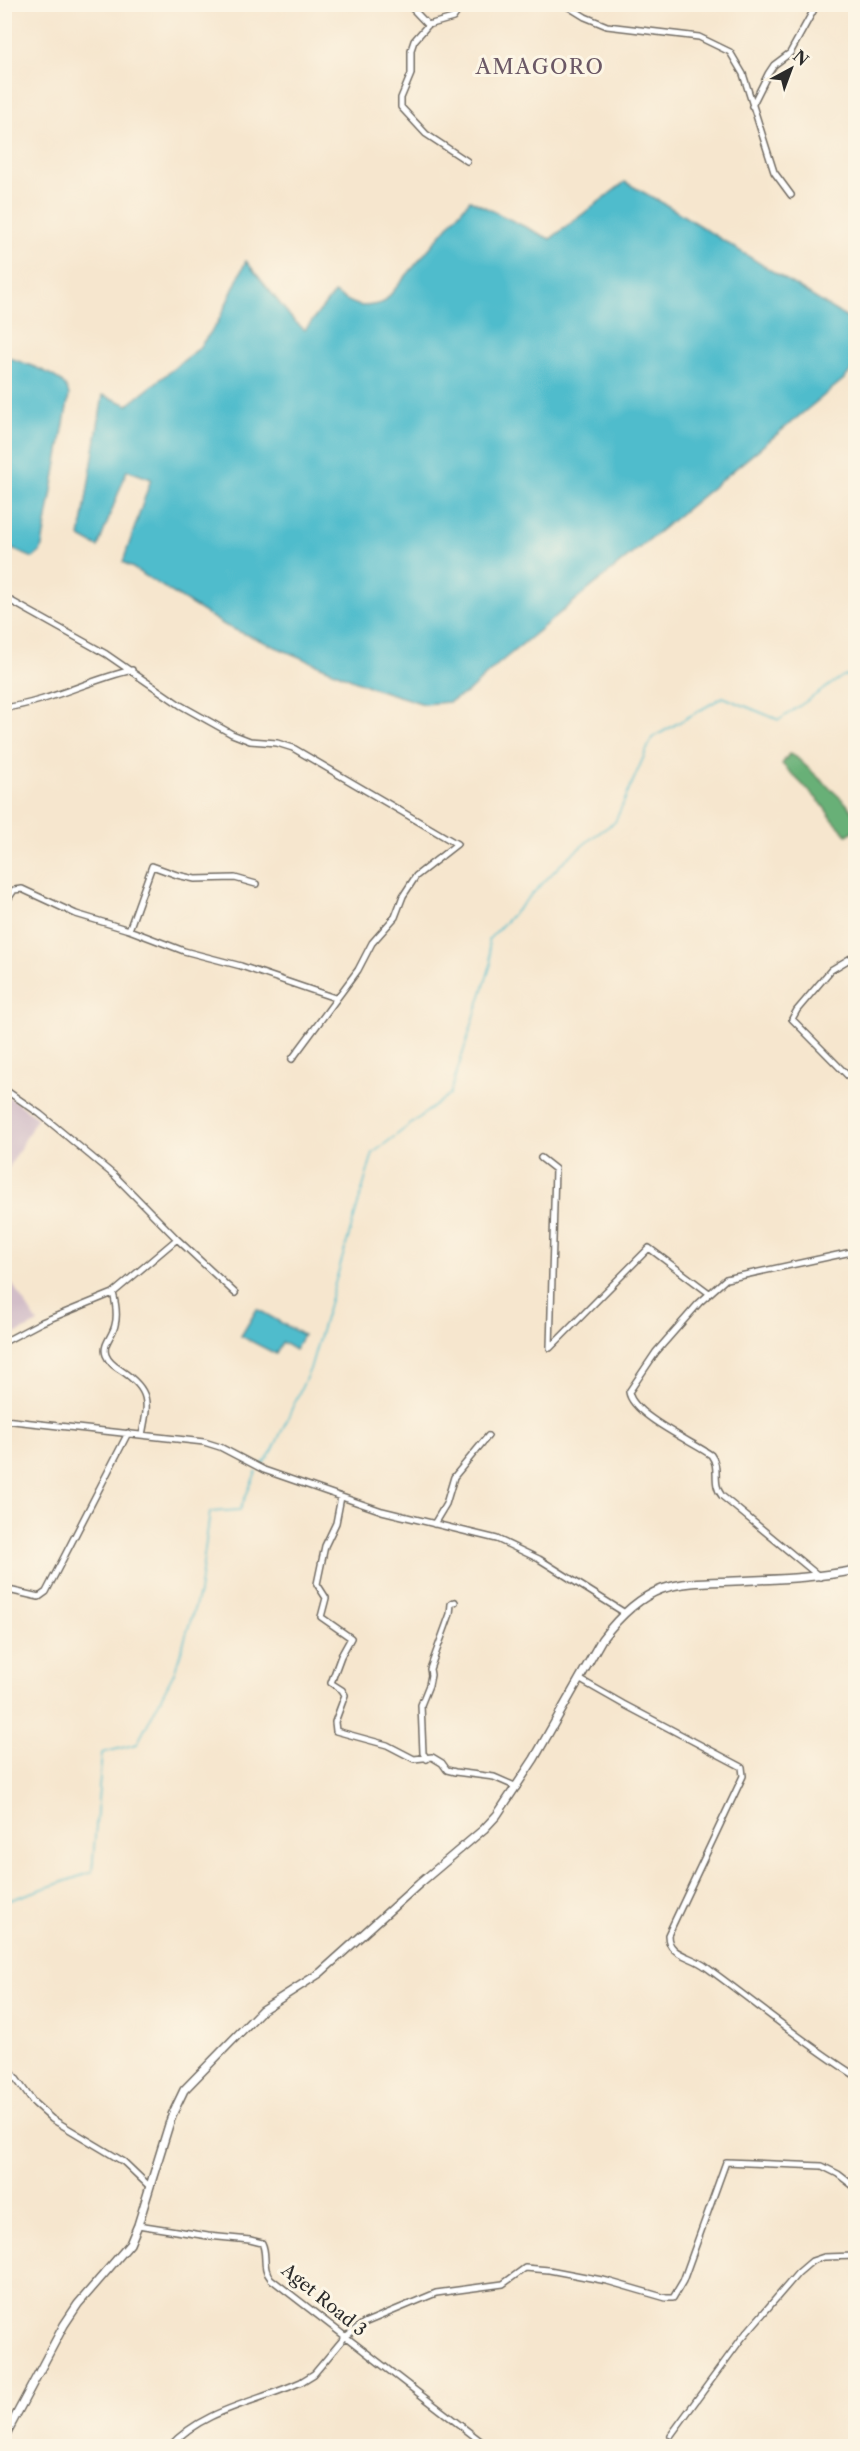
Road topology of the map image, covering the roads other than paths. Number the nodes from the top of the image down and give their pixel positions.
1 (408, 4) edge
2 (463, 4) edge
3 (564, 4) edge
4 (818, 4) edge
5 (428, 25) junction
6 (752, 106) junction
7 (467, 161) dead end
8 (791, 195) dead end
9 (4, 597) edge
10 (132, 670) junction
11 (4, 708) edge
12 (256, 884) dead end
13 (4, 905) edge
14 (129, 930) junction
15 (855, 955) edge
16 (335, 998) junction
17 (292, 1059) dead end
18 (855, 1084) edge
19 (4, 1089) edge
20 (541, 1158) dead end
21 (177, 1239) junction
22 (855, 1251) edge
23 (112, 1293) junction
24 (235, 1293) dead end
25 (709, 1293) junction
26 (4, 1341) edge
27 (4, 1420) edge
28 (128, 1433) junction
29 (142, 1435) junction
30 (488, 1436) dead end
31 (341, 1497) junction
32 (434, 1524) junction
33 (855, 1570) edge
34 (820, 1576) junction
35 (4, 1589) edge
36 (455, 1602) dead end
37 (625, 1613) junction
38 (579, 1679) junction
39 (427, 1759) junction
40 (516, 1787) junction
41 (4, 2062) edge
42 (855, 2076) edge
43 (149, 2186) junction
44 (855, 2188) edge
45 (138, 2225) junction
46 (855, 2256) edge
47 (345, 2337) junction
48 (671, 2435) dead end
49 (4, 2438) edge
50 (170, 2446) edge
51 (487, 2446) edge

1 - 5 street
2 - 5 street
3 - 6 street
4 - 6 street
5 - 7 street
6 - 8 street
9 - 10 street
10 - 11 street
10 - 16 street
12 - 14 street
13 - 14 street
14 - 16 street
15 - 18 street
16 - 17 street
19 - 21 street
20 - 25 street
21 - 23 street
21 - 24 street
22 - 25 street
23 - 26 street
23 - 29 street
25 - 34 street
27 - 28 street
28 - 29 street
28 - 35 street
29 - 31 street
30 - 32 street
31 - 32 street
31 - 39 street
32 - 37 street
33 - 34 street
34 - 37 street
36 - 39 street
37 - 38 street
38 - 40 street
38 - 42 street
39 - 40 street
40 - 43 street
41 - 43 street
43 - 45 street
44 - 47 street
45 - 47 street, Aget Road 3
45 - 49 street
46 - 48 street
47 - 50 street
47 - 51 street, Aget Road 3

